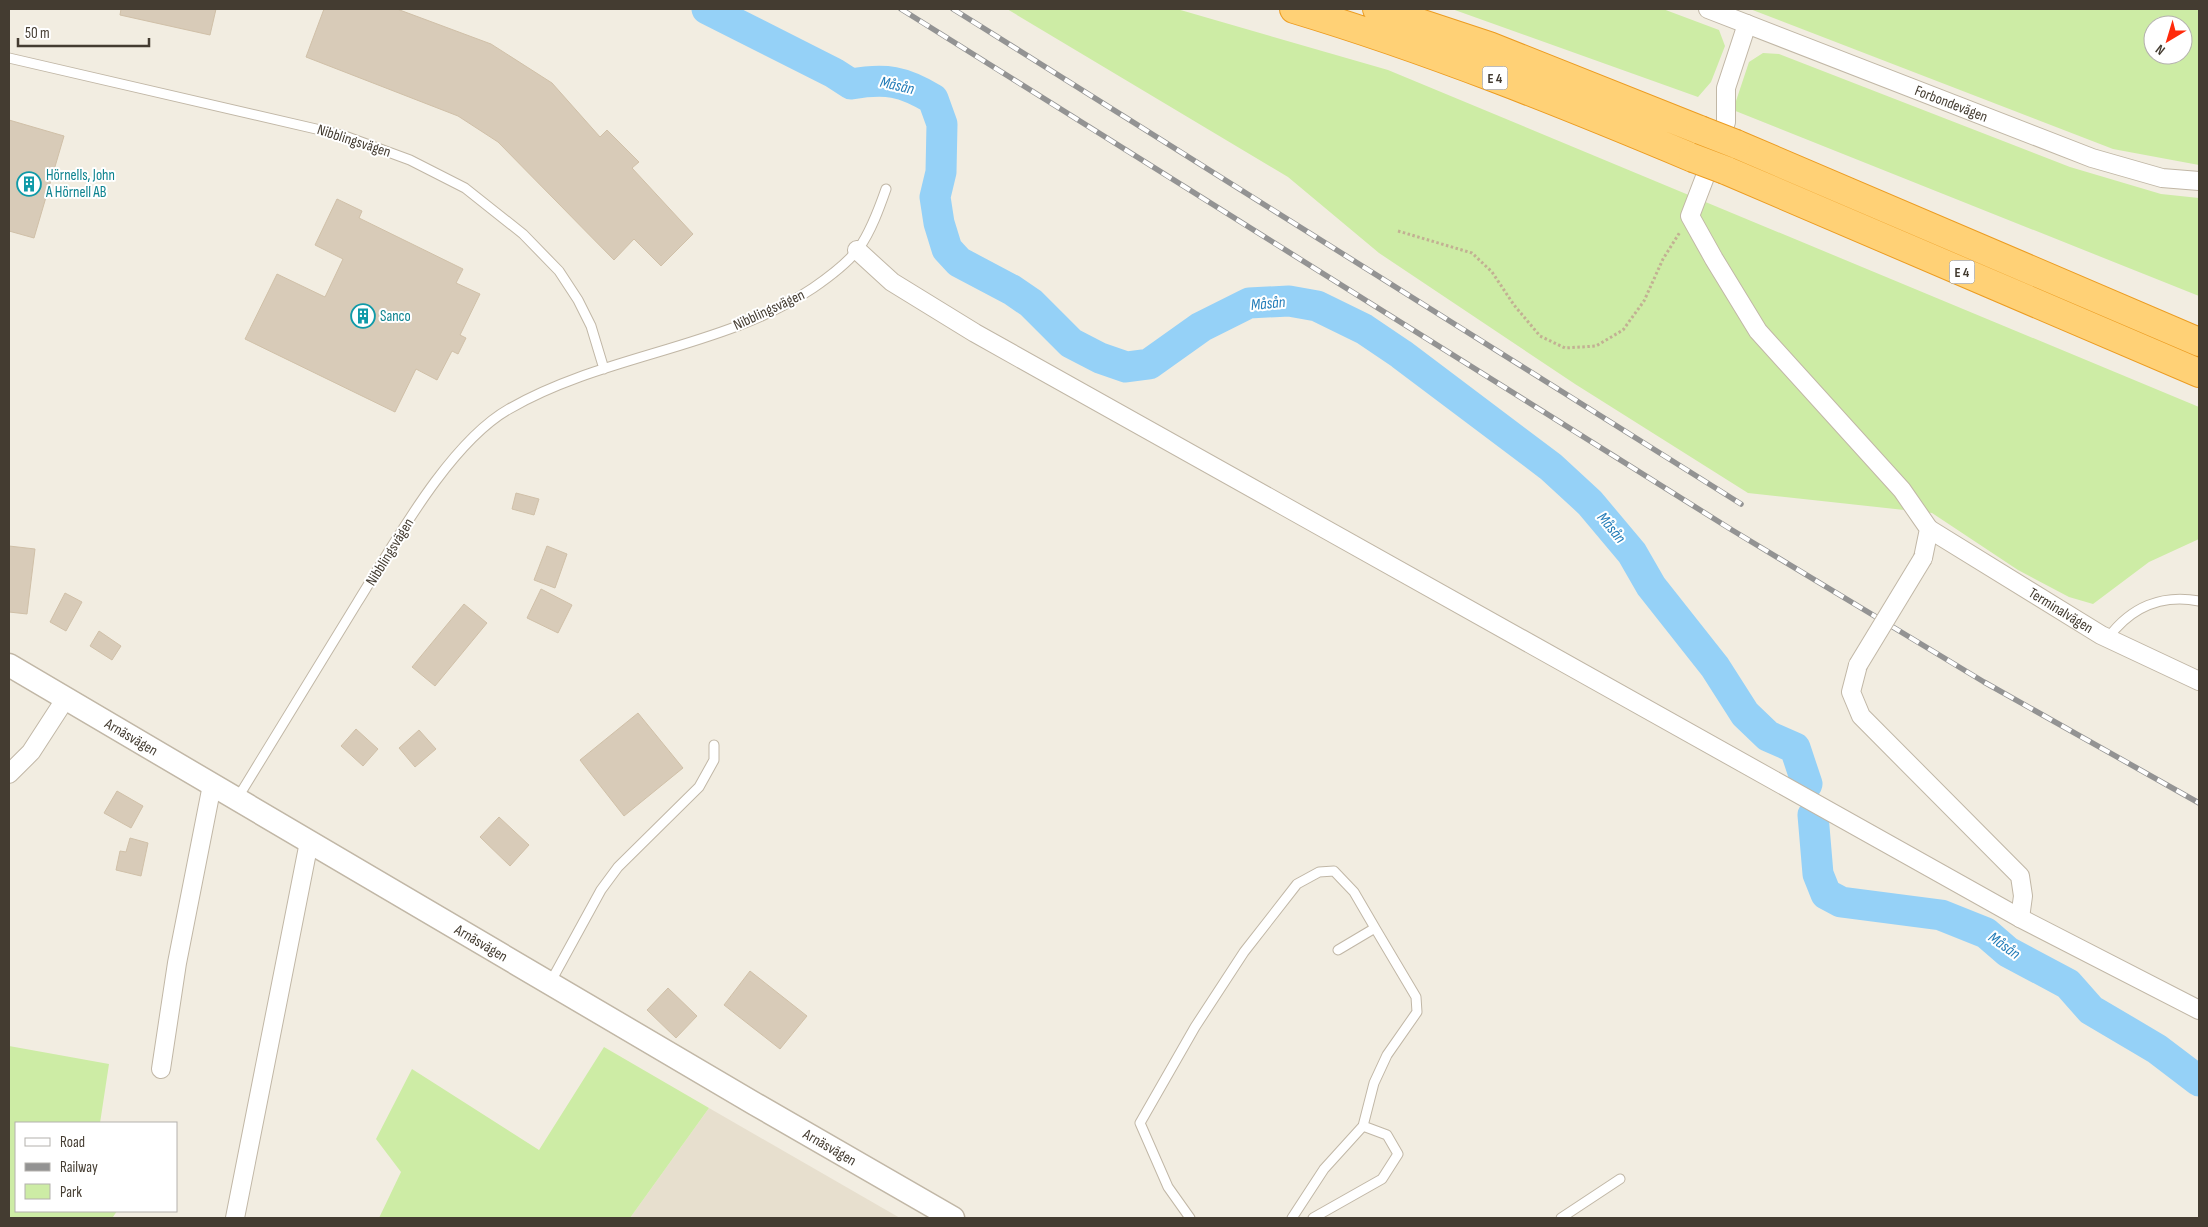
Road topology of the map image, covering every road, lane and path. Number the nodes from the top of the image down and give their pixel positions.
1 (1294, 9) edge
2 (1377, 9) edge
3 (1708, 9) edge
4 (1746, 24) junction
5 (9, 58) edge
6 (2199, 181) edge
7 (886, 189) dead end
8 (1690, 216) junction
9 (1398, 231) dead end
10 (857, 250) junction
11 (2199, 342) edge
12 (604, 369) junction
13 (2199, 373) edge
14 (1928, 529) junction
15 (2199, 601) edge
16 (2108, 638) junction
17 (9, 665) edge
18 (2199, 681) edge
19 (66, 698) junction
20 (714, 745) dead end
21 (9, 774) edge
22 (212, 785) junction
23 (237, 799) junction
24 (309, 842) junction
25 (2020, 918) junction
26 (1375, 928) junction
27 (1338, 950) dead end
28 (550, 983) junction
29 (2199, 1010) edge
30 (161, 1069) dead end
31 (1363, 1126) junction
32 (1620, 1178) dead end
33 (235, 1218) edge
34 (953, 1218) edge
35 (1190, 1218) edge
36 (1292, 1218) edge
37 (1313, 1218) edge
38 (1561, 1218) edge

1 - 13 highway, E 4, bridge
2 - 11 highway, E 4, bridge
3 - 4 street, Forbondevägen
4 - 6 street, Forbondevägen
4 - 8 street
5 - 12 lane, Nibblingsvägen
7 - 10 lane, Nibblingsvägen
8 - 9 path
8 - 14 street
10 - 12 lane, Nibblingsvägen
10 - 25 street
12 - 23 lane, Nibblingsvägen
14 - 16 street, Terminalvägen
14 - 25 street, bridge
15 - 16 lane
16 - 18 street, Terminalvägen
17 - 19 street, Arnäsvägen
19 - 21 street
19 - 22 street, Arnäsvägen
20 - 28 lane
22 - 23 street, Arnäsvägen
22 - 30 street
23 - 24 street, Arnäsvägen
24 - 28 street, Arnäsvägen
24 - 33 street
25 - 29 street
26 - 27 lane
26 - 31 lane
26 - 35 lane
28 - 34 street, Arnäsvägen
31 - 36 lane
31 - 37 lane
32 - 38 lane

